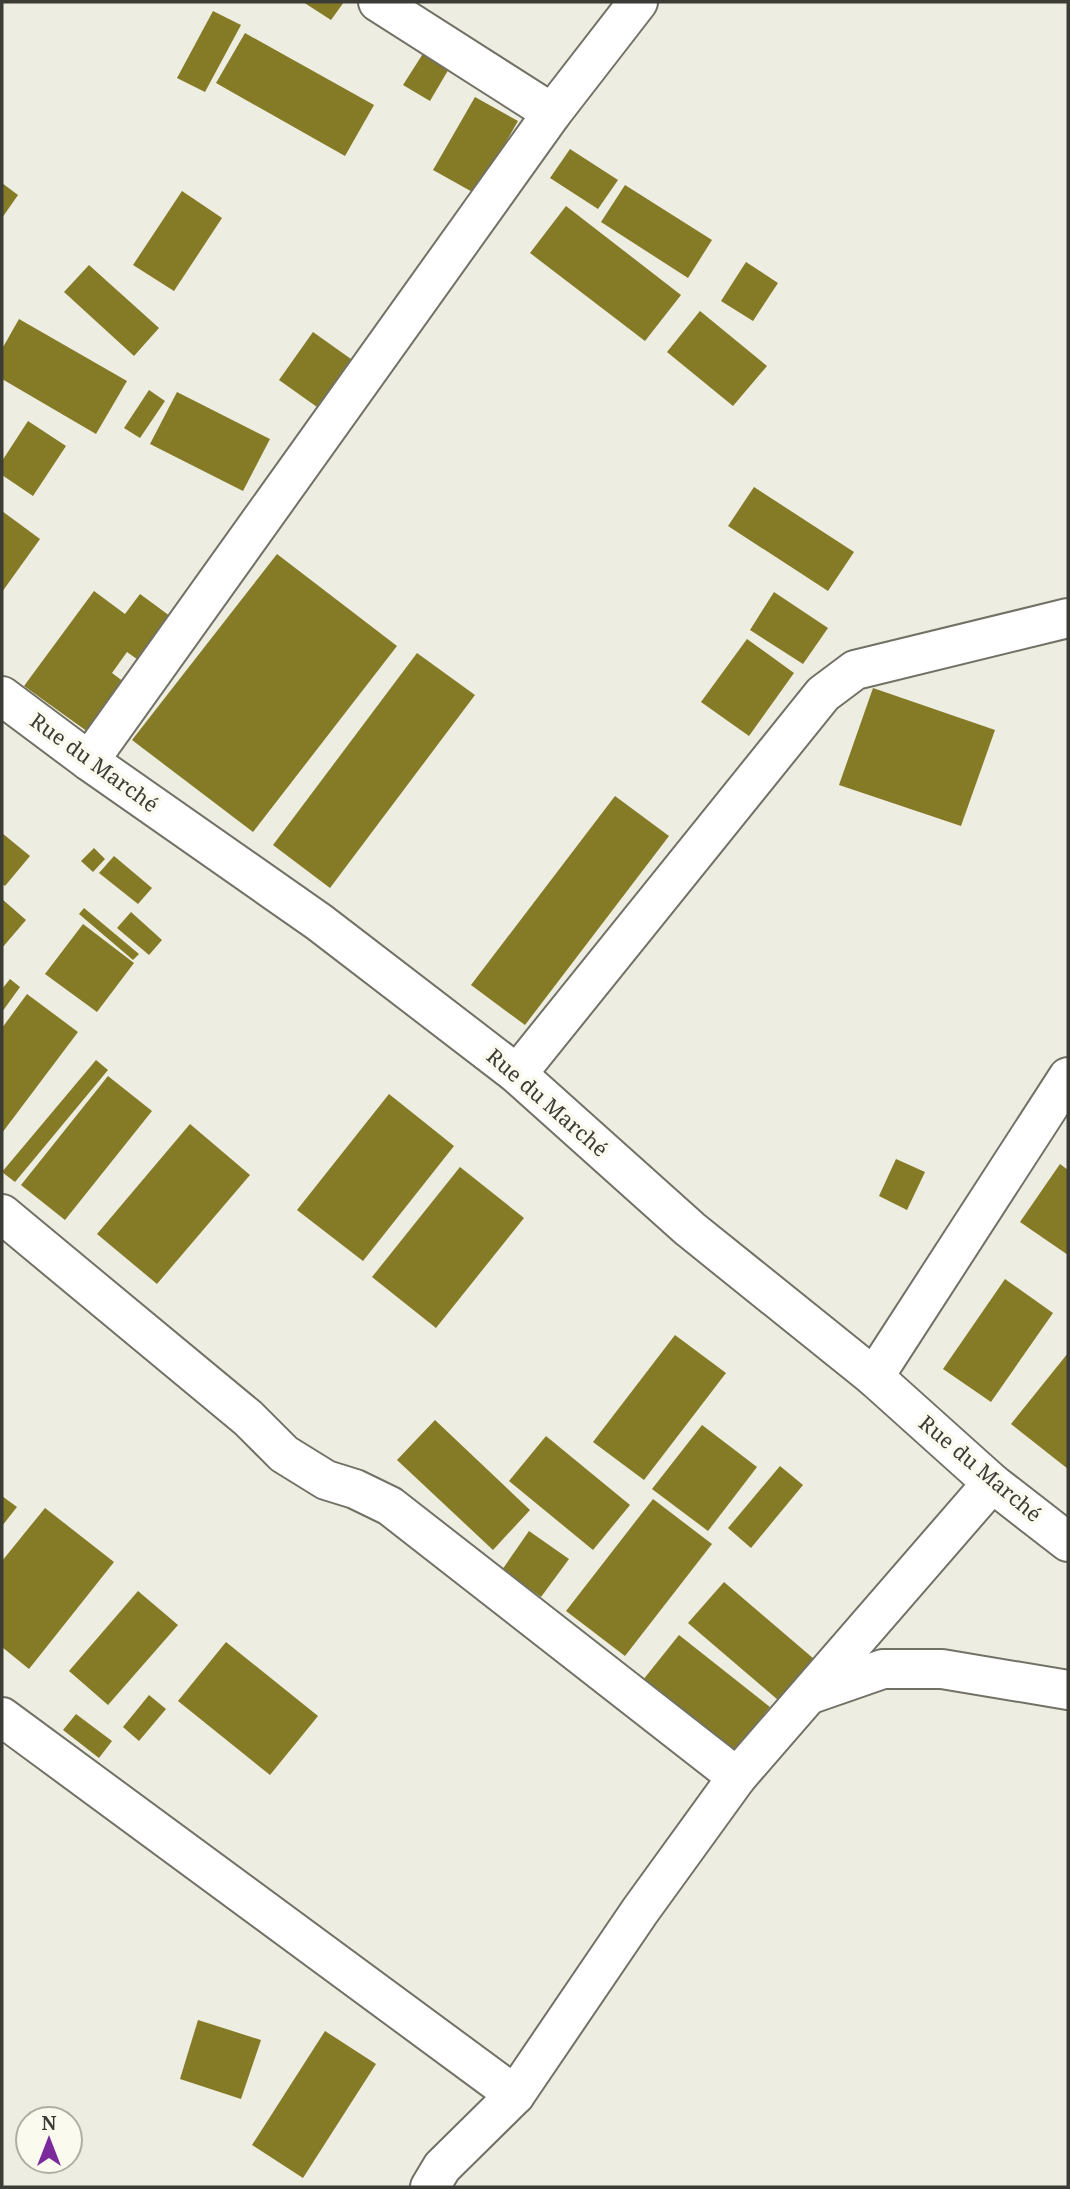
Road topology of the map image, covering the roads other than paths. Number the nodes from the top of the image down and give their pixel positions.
1 (378, 2) edge
2 (638, 2) edge
3 (552, 113) junction
4 (1068, 618) edge
5 (7, 712) edge
6 (89, 761) junction
7 (517, 1074) junction
8 (1068, 1077) edge
9 (2, 1214) edge
10 (874, 1377) junction
11 (992, 1483) junction
12 (1068, 1542) edge
13 (1068, 1690) edge
14 (808, 1694) junction
15 (2, 1717) edge
16 (737, 1777) junction
17 (515, 2095) junction
18 (430, 2187) edge

1 - 3 street
2 - 3 street
3 - 6 street
4 - 7 street
5 - 6 street, Rue du Marché
6 - 7 street, Rue du Marché
7 - 10 street, Rue du Marché
8 - 10 street
9 - 16 street
10 - 11 street, Rue du Marché
11 - 12 street, Rue du Marché
11 - 14 street
13 - 14 street
14 - 16 street
15 - 17 street
16 - 17 street
17 - 18 street

